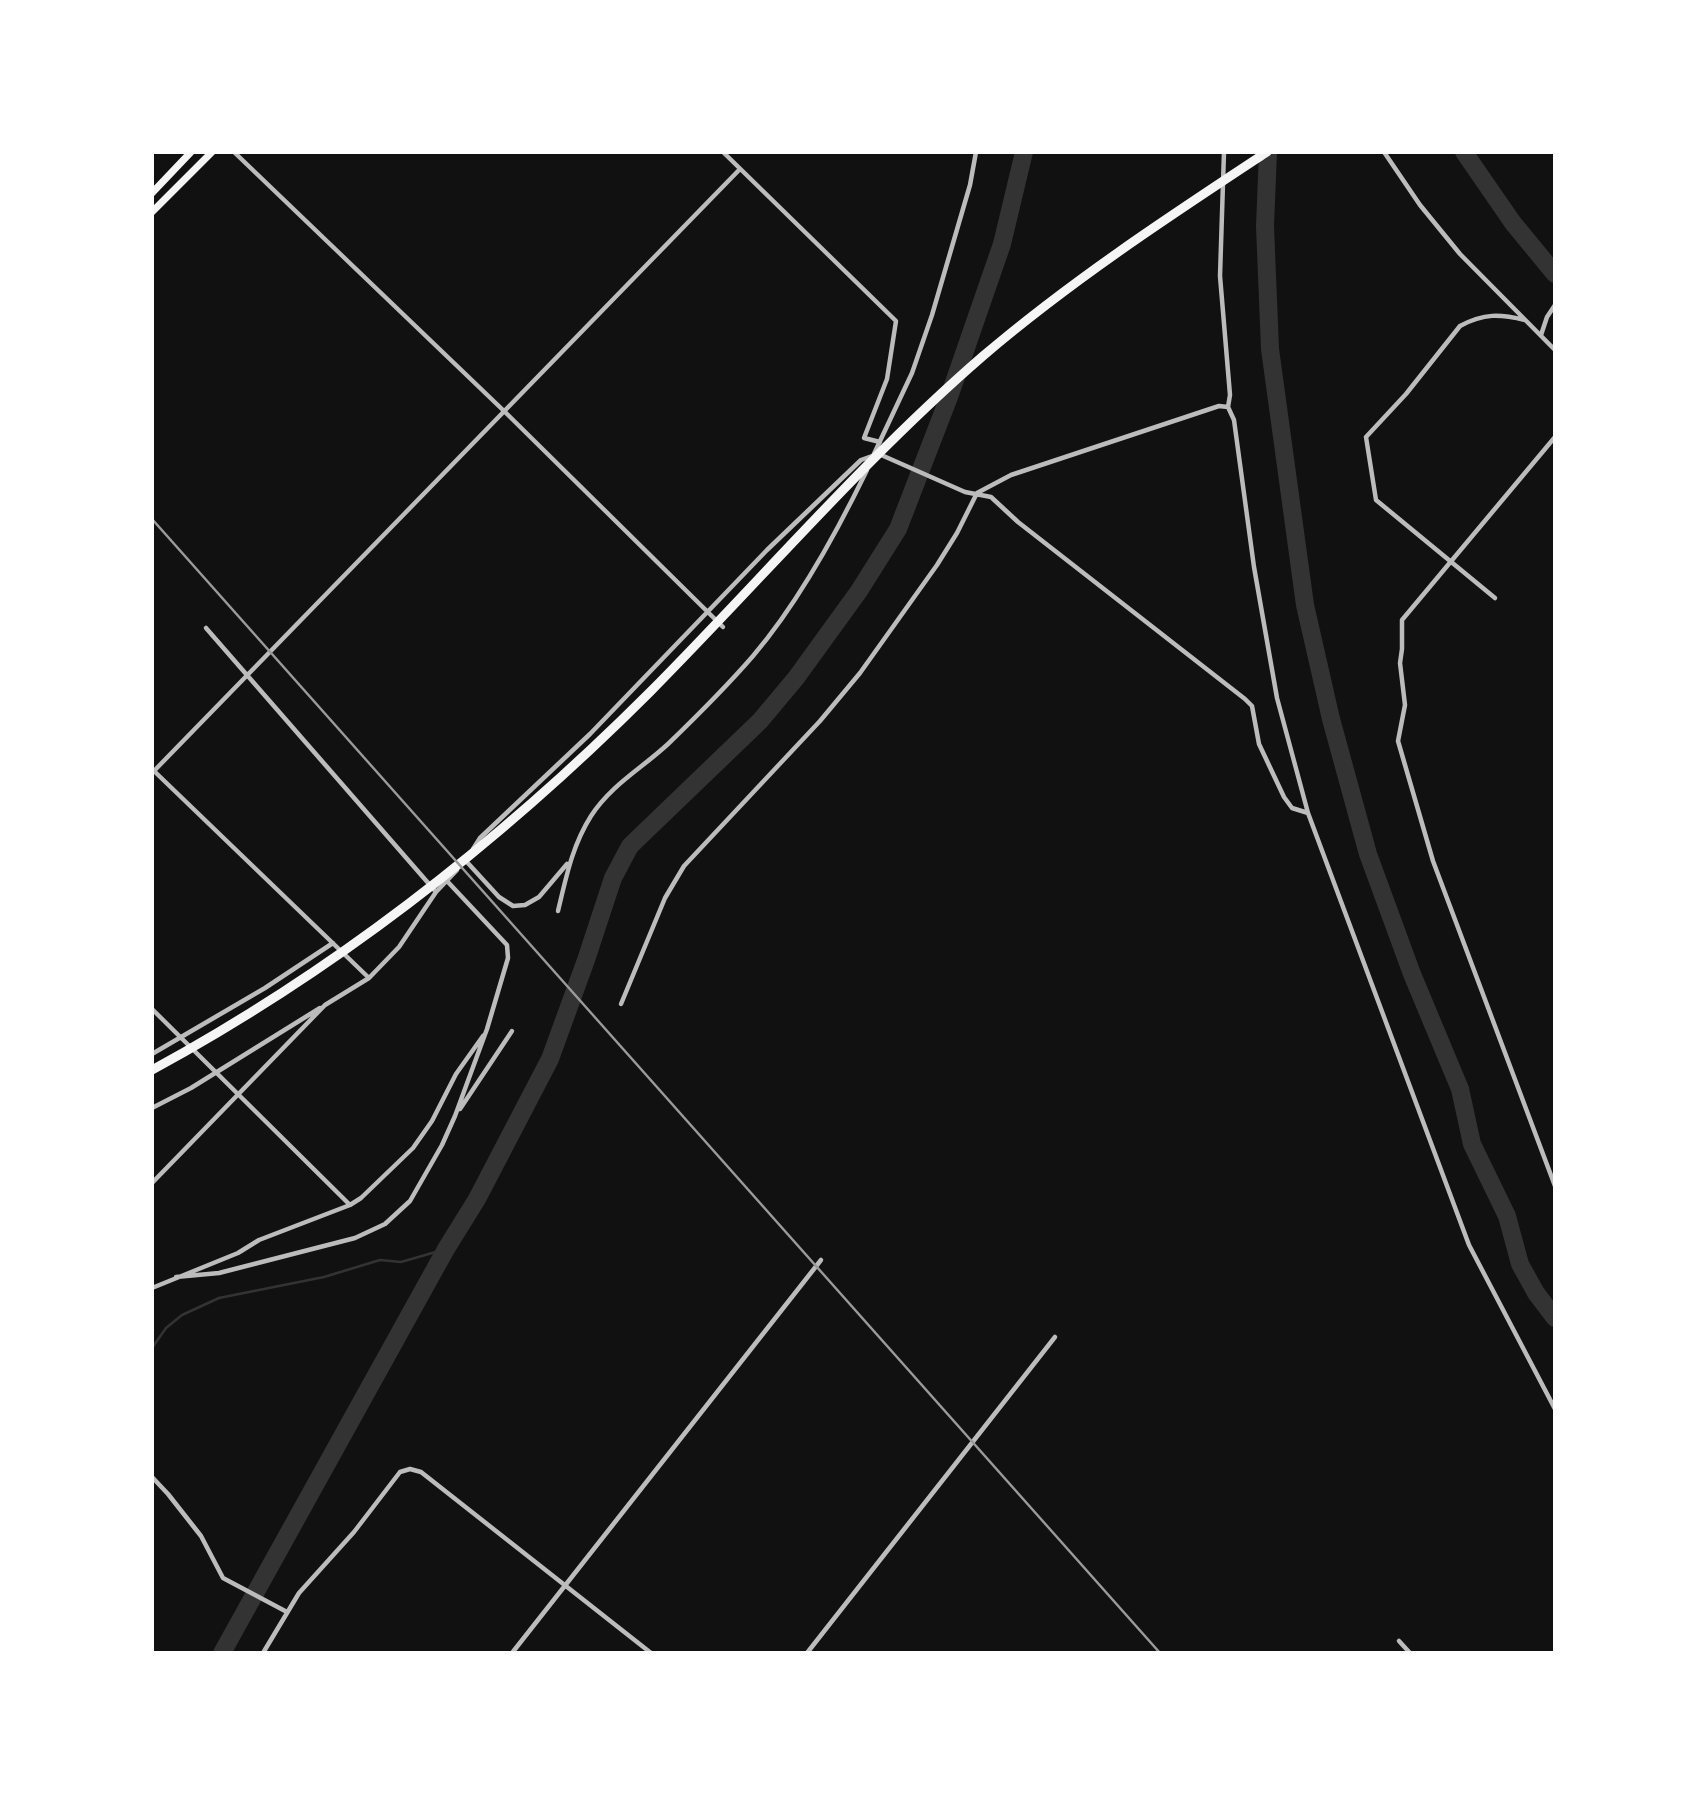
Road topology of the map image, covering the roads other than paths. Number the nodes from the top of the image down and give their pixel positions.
1 (191, 152) edge
2 (212, 152) edge
3 (234, 152) edge
4 (723, 152) edge
5 (976, 152) edge
6 (1224, 152) edge
7 (1267, 152) edge
8 (1384, 152) edge
9 (740, 169) junction
10 (152, 193) edge
11 (152, 212) edge
12 (1555, 305) edge
13 (1525, 320) junction
14 (1541, 335) junction
15 (1555, 350) edge
16 (1228, 407) junction
17 (504, 411) junction
18 (1555, 437) edge
19 (880, 442) junction
20 (874, 454) junction
21 (977, 492) junction
22 (1450, 562) junction
23 (1494, 598) dead end
24 (708, 612) junction
25 (723, 627) dead end
26 (206, 628) dead end
27 (248, 676) junction
28 (153, 772) edge
29 (1308, 813) junction
30 (467, 860) junction
31 (569, 862) junction
32 (447, 881) junction
33 (436, 892) junction
34 (558, 911) dead end
35 (332, 943) junction
36 (369, 978) junction
37 (621, 1003) dead end
38 (326, 1005) junction
39 (152, 1009) edge
40 (488, 1029) junction
41 (512, 1031) dead end
42 (182, 1038) junction
43 (152, 1054) edge
44 (152, 1070) edge
45 (217, 1072) junction
46 (239, 1094) junction
47 (152, 1108) edge
48 (455, 1116) junction
49 (152, 1183) edge
50 (1555, 1186) edge
51 (350, 1205) junction
52 (821, 1260) dead end
53 (176, 1277) junction
54 (152, 1288) edge
55 (1055, 1337) dead end
56 (1555, 1409) edge
57 (152, 1477) edge
58 (566, 1585) junction
59 (287, 1612) junction
60 (1399, 1641) dead end
61 (263, 1653) edge
62 (512, 1653) edge
63 (651, 1653) edge
64 (807, 1653) edge
65 (1410, 1653) edge

1 - 10 main road
2 - 11 main road
3 - 17 street
4 - 9 street
5 - 19 street
6 - 16 street
7 - 44 highway
8 - 13 street
9 - 17 street
9 - 19 street
12 - 14 street
13 - 14 street
13 - 22 street
14 - 15 street
16 - 21 street
16 - 29 street
17 - 24 street
17 - 27 street
18 - 22 street
19 - 20 street
20 - 21 street
20 - 24 street
20 - 31 street
21 - 29 street
21 - 37 street
22 - 23 street
22 - 50 street
24 - 25 street
24 - 30 street
26 - 27 street
27 - 28 street
27 - 33 street
28 - 35 street
29 - 56 street
30 - 31 street
30 - 32 street
31 - 34 street
32 - 33 street
32 - 40 street
33 - 36 street
35 - 36 street
35 - 42 street
36 - 38 street
38 - 45 street
38 - 46 street
39 - 42 street
40 - 48 street
40 - 51 street
41 - 48 street
42 - 43 street
42 - 45 street
45 - 46 street
45 - 47 street
46 - 49 street
46 - 51 street
48 - 53 street
51 - 53 street
52 - 58 street
53 - 54 street
55 - 64 street
57 - 59 street
58 - 59 street
58 - 62 street
58 - 63 street
59 - 61 street
60 - 65 street

